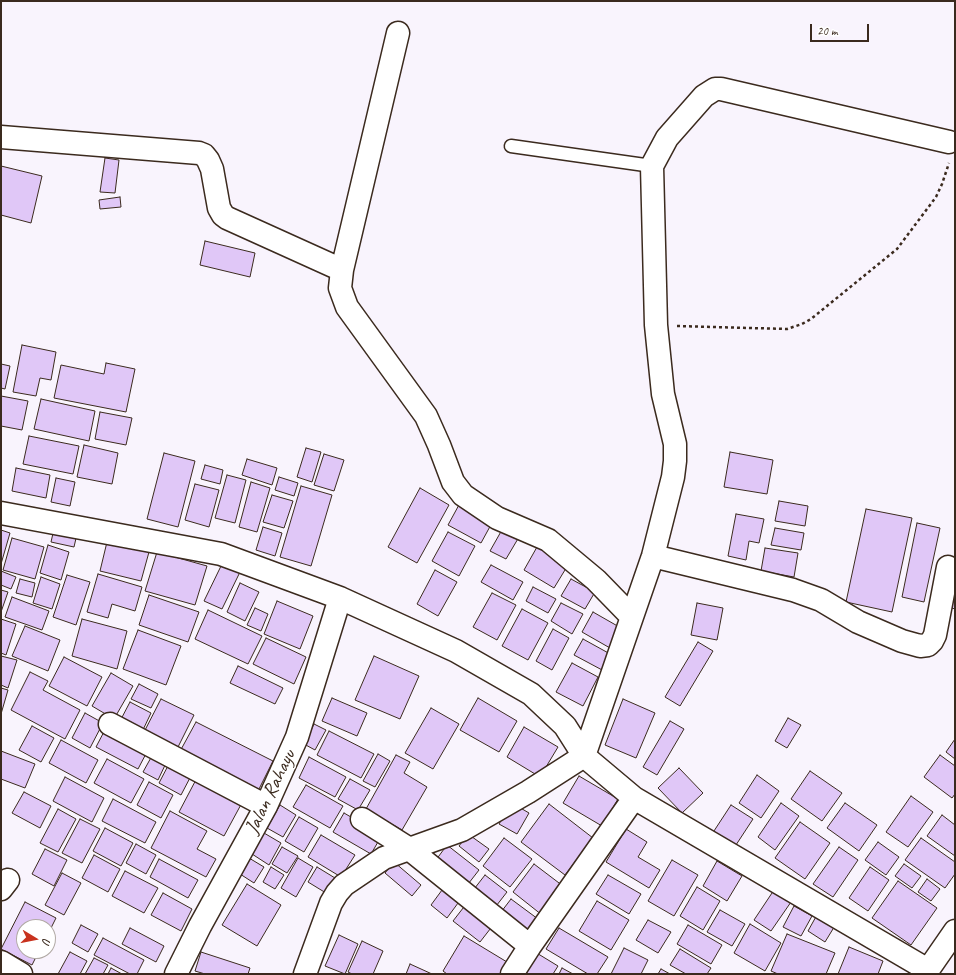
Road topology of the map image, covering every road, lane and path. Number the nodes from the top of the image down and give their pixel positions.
1 (398, 33) dead end
2 (1, 137) edge
3 (949, 142) joint
4 (511, 146) dead end
5 (652, 166) junction
6 (342, 270) junction
7 (656, 325) junction
8 (1, 513) edge
9 (653, 556) junction
10 (948, 567) dead end
11 (340, 598) junction
12 (631, 616) junction
13 (110, 724) dead end
14 (584, 756) junction
15 (634, 798) junction
16 (266, 806) junction
17 (362, 819) dead end
18 (408, 848) junction
19 (955, 931) edge
20 (530, 946) junction
21 (1, 962) edge
22 (934, 973) edge
23 (21, 974) edge
24 (176, 974) edge
25 (305, 974) edge
26 (512, 974) edge

1 - 6 street
2 - 6 street
3 - 5 street
3 - 7 path
4 - 5 lane
5 - 7 street
6 - 12 street
7 - 9 street
8 - 11 street
9 - 10 street
9 - 12 street
11 - 14 street
11 - 16 street, Jalan Rahayu
12 - 14 street
13 - 16 street
14 - 15 street
14 - 18 street
15 - 20 street
15 - 22 street
16 - 24 street, Jalan Rahayu
17 - 18 street
18 - 20 street
18 - 25 street
19 - 22 street
20 - 26 street
21 - 23 street

